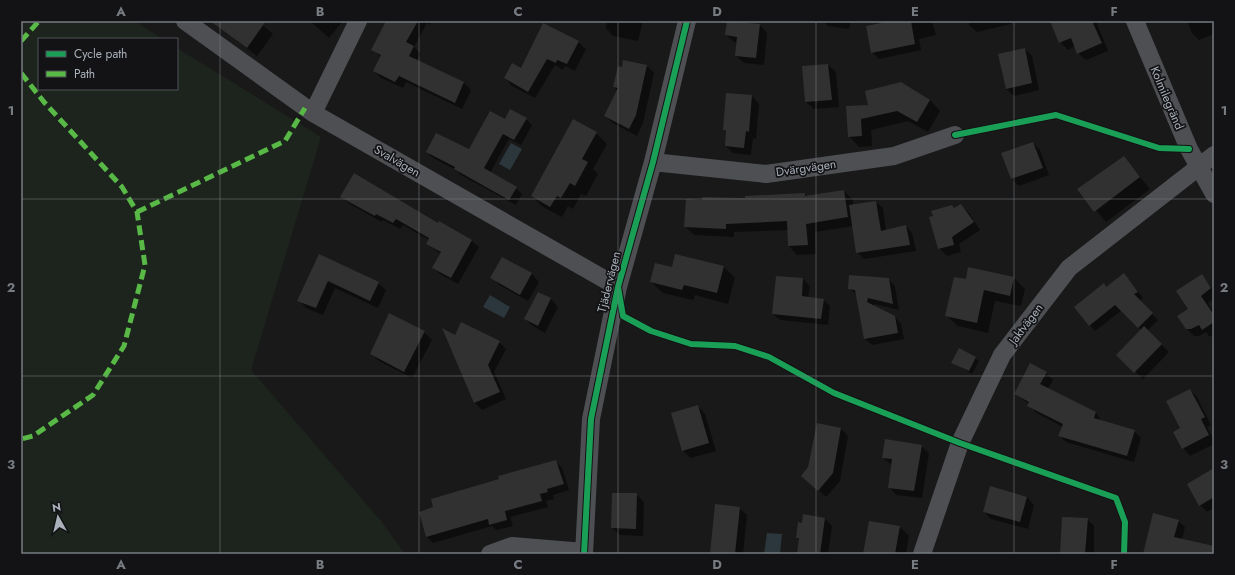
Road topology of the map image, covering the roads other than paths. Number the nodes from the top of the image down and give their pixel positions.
1 (185, 21) edge
2 (358, 21) edge
3 (686, 21) edge
4 (1135, 21) edge
5 (313, 113) junction
6 (955, 135) dead end
7 (1214, 155) edge
8 (653, 162) junction
9 (1200, 167) junction
10 (1214, 194) edge
11 (618, 287) junction
12 (584, 553) edge
13 (490, 554) edge
14 (922, 554) edge

1 - 5 street, Svalvägen
2 - 5 street
3 - 8 street, Tjädervägen
4 - 9 street, Kolmilegränd
5 - 11 street, Svalvägen
6 - 8 street, Dvärgvägen
7 - 9 street, Jaktvägen
8 - 11 street, Tjädervägen
9 - 10 street, Kolmilegränd
9 - 14 street, Jaktvägen
11 - 12 street, Tjädervägen
12 - 13 street

